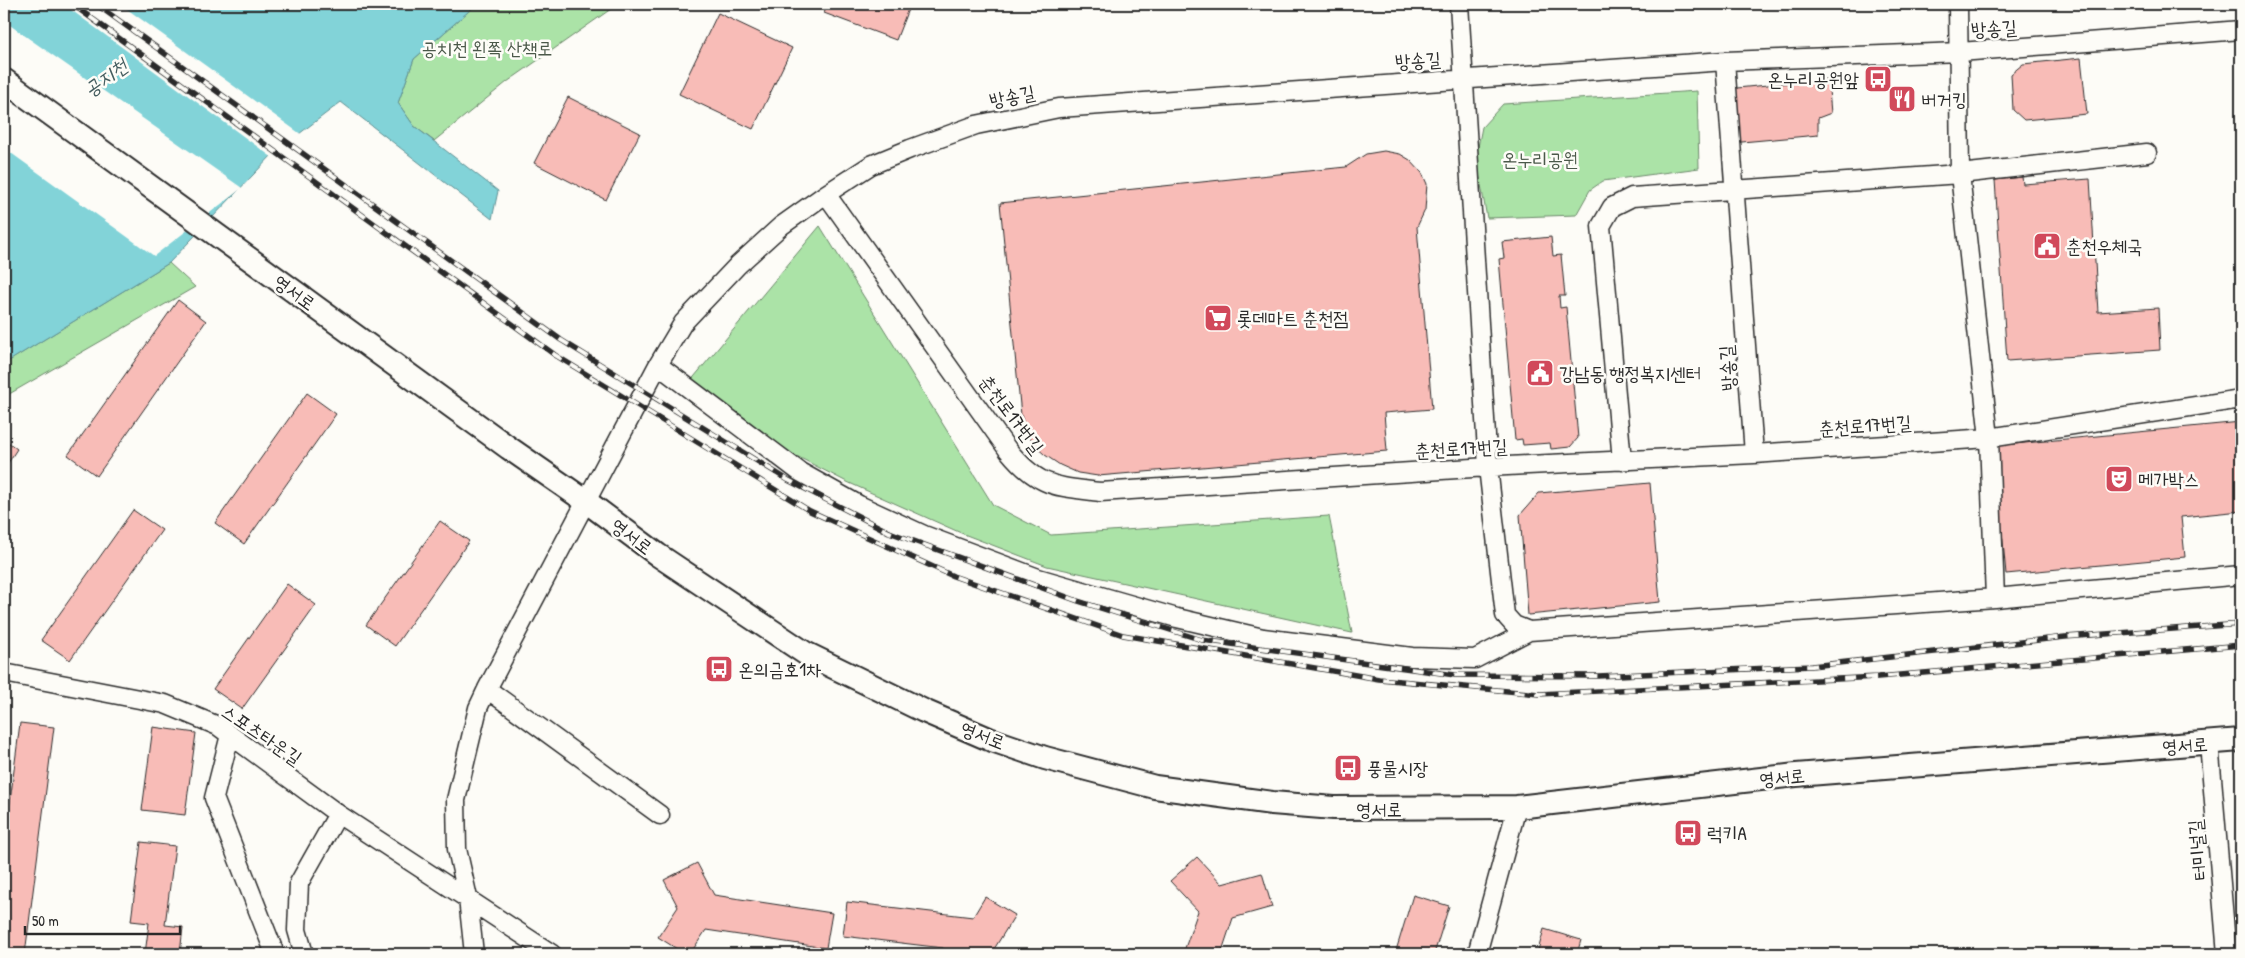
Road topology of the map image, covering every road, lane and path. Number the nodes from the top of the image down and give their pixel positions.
1 (1459, 4) edge
2 (1958, 4) edge
3 (2237, 32) edge
4 (1960, 52) junction
5 (1725, 61) junction
6 (1464, 78) junction
7 (4, 80) edge
8 (2147, 153) dead end
9 (1960, 174) junction
10 (1736, 190) junction
11 (826, 194) junction
12 (658, 365) junction
13 (2241, 400) edge
14 (1989, 438) junction
15 (1754, 454) junction
16 (1622, 461) junction
17 (1488, 467) junction
18 (587, 502) junction
19 (2241, 575) edge
20 (1995, 598) junction
21 (1529, 631) junction
22 (4, 673) edge
23 (487, 688) junction
24 (230, 735) junction
25 (2241, 740) edge
26 (2209, 743) junction
27 (1517, 807) junction
28 (338, 814) junction
29 (660, 815) dead end
30 (468, 898) junction
31 (275, 954) edge
32 (304, 954) edge
33 (474, 954) edge
34 (552, 954) edge
35 (1477, 954) edge
36 (2227, 954) edge

1 - 6 street, 방송길
2 - 4 street, 방송길
3 - 4 street, 방송길
4 - 5 street, 방송길
4 - 9 street, 방송길
5 - 6 street, 방송길
5 - 10 street, 방송길
6 - 11 street, 방송길
6 - 17 street, 방송길
7 - 18 street, 영서로
8 - 9 street
9 - 10 street
9 - 14 street, 방송길
10 - 15 street, 방송길
10 - 16 street
11 - 12 street, 방송길
11 - 17 street, 춘천로17번길
12 - 18 street
12 - 21 street
13 - 14 street, 춘천로17번길
14 - 15 street, 춘천로17번길
14 - 20 street, 방송길
15 - 16 street, 춘천로17번길
16 - 17 street, 춘천로17번길
17 - 21 street
18 - 23 street
18 - 27 street, 영서로
19 - 20 street
20 - 21 street
22 - 24 street, 스포츠타운길
23 - 29 street
23 - 30 street
24 - 28 street, 스포츠타운길
24 - 31 street
25 - 26 street, 영서로
26 - 27 street, 영서로
26 - 36 street, 터미널길
27 - 35 street
28 - 30 street, 스포츠타운길
28 - 32 street
30 - 33 street
30 - 34 street, 스포츠타운길

